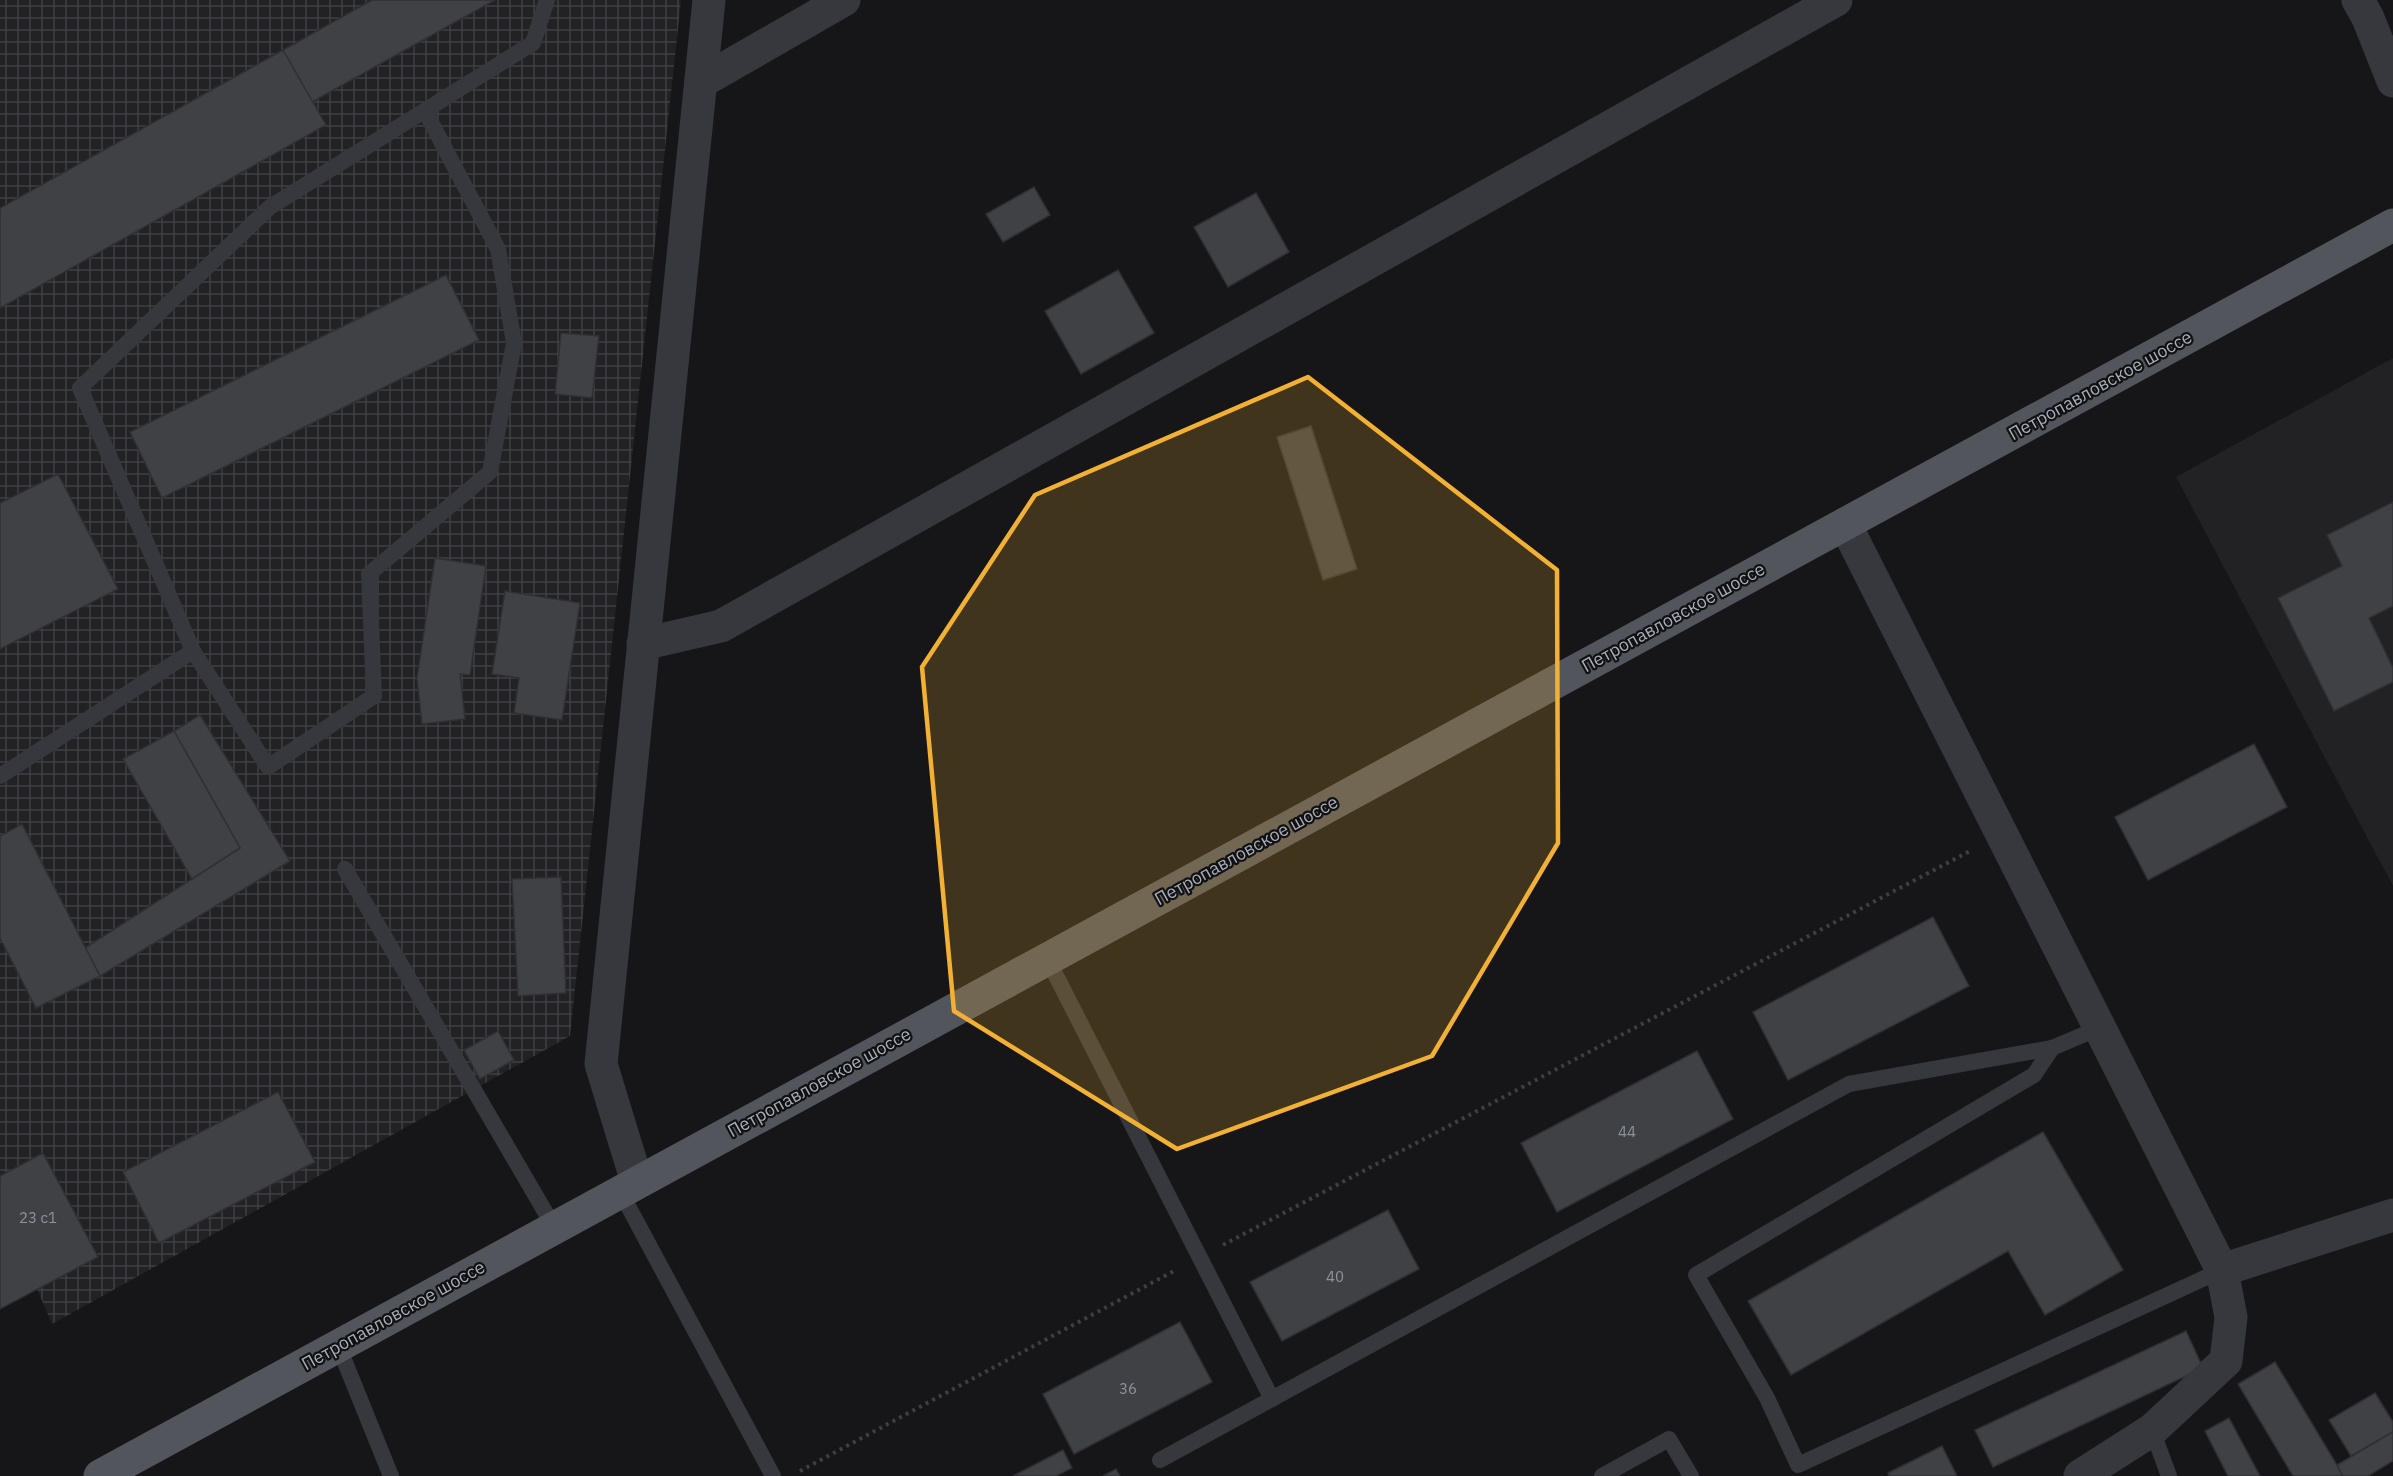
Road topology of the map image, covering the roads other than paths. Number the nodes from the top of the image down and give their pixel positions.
1 (547, 0) edge
2 (709, 0) edge
3 (844, 0) edge
4 (1836, 0) edge
5 (2358, 0) edge
6 (2393, 81) edge
7 (700, 82) junction
8 (425, 111) junction
9 (2393, 225) edge
10 (1845, 524) junction
11 (644, 644) junction
12 (193, 651) junction
13 (0, 776) edge
14 (345, 869) dead end
15 (1047, 958) junction
16 (2099, 1028) junction
17 (2052, 1048) junction
18 (629, 1186) junction
19 (2393, 1215) edge
20 (554, 1227) junction
21 (2222, 1270) junction
22 (338, 1345) junction
23 (1272, 1399) junction
24 (2152, 1430) junction
25 (1160, 1460) dead end
26 (1802, 1471) edge
27 (100, 1476) edge
28 (391, 1476) edge
29 (773, 1476) edge
30 (1602, 1476) edge
31 (1691, 1476) edge
32 (2080, 1476) edge
33 (2169, 1476) edge

1 - 8 lane
2 - 7 street
3 - 7 street
4 - 11 street
5 - 6 street
7 - 11 street
8 - 12 lane
8 - 12 lane
9 - 10 main road, Петропавловское шоссе
10 - 15 main road, Петропавловское шоссе
10 - 16 street
11 - 18 street
12 - 13 lane
14 - 20 lane
15 - 18 main road, Петропавловское шоссе
15 - 23 lane
16 - 17 lane
16 - 21 street
17 - 23 lane
17 - 26 lane
18 - 20 main road, Петропавловское шоссе
18 - 29 lane
19 - 21 street
20 - 22 main road, Петропавловское шоссе
21 - 24 street
21 - 26 lane
22 - 27 main road, Петропавловское шоссе
22 - 28 lane
23 - 25 lane
24 - 32 street
24 - 33 lane
30 - 31 lane

